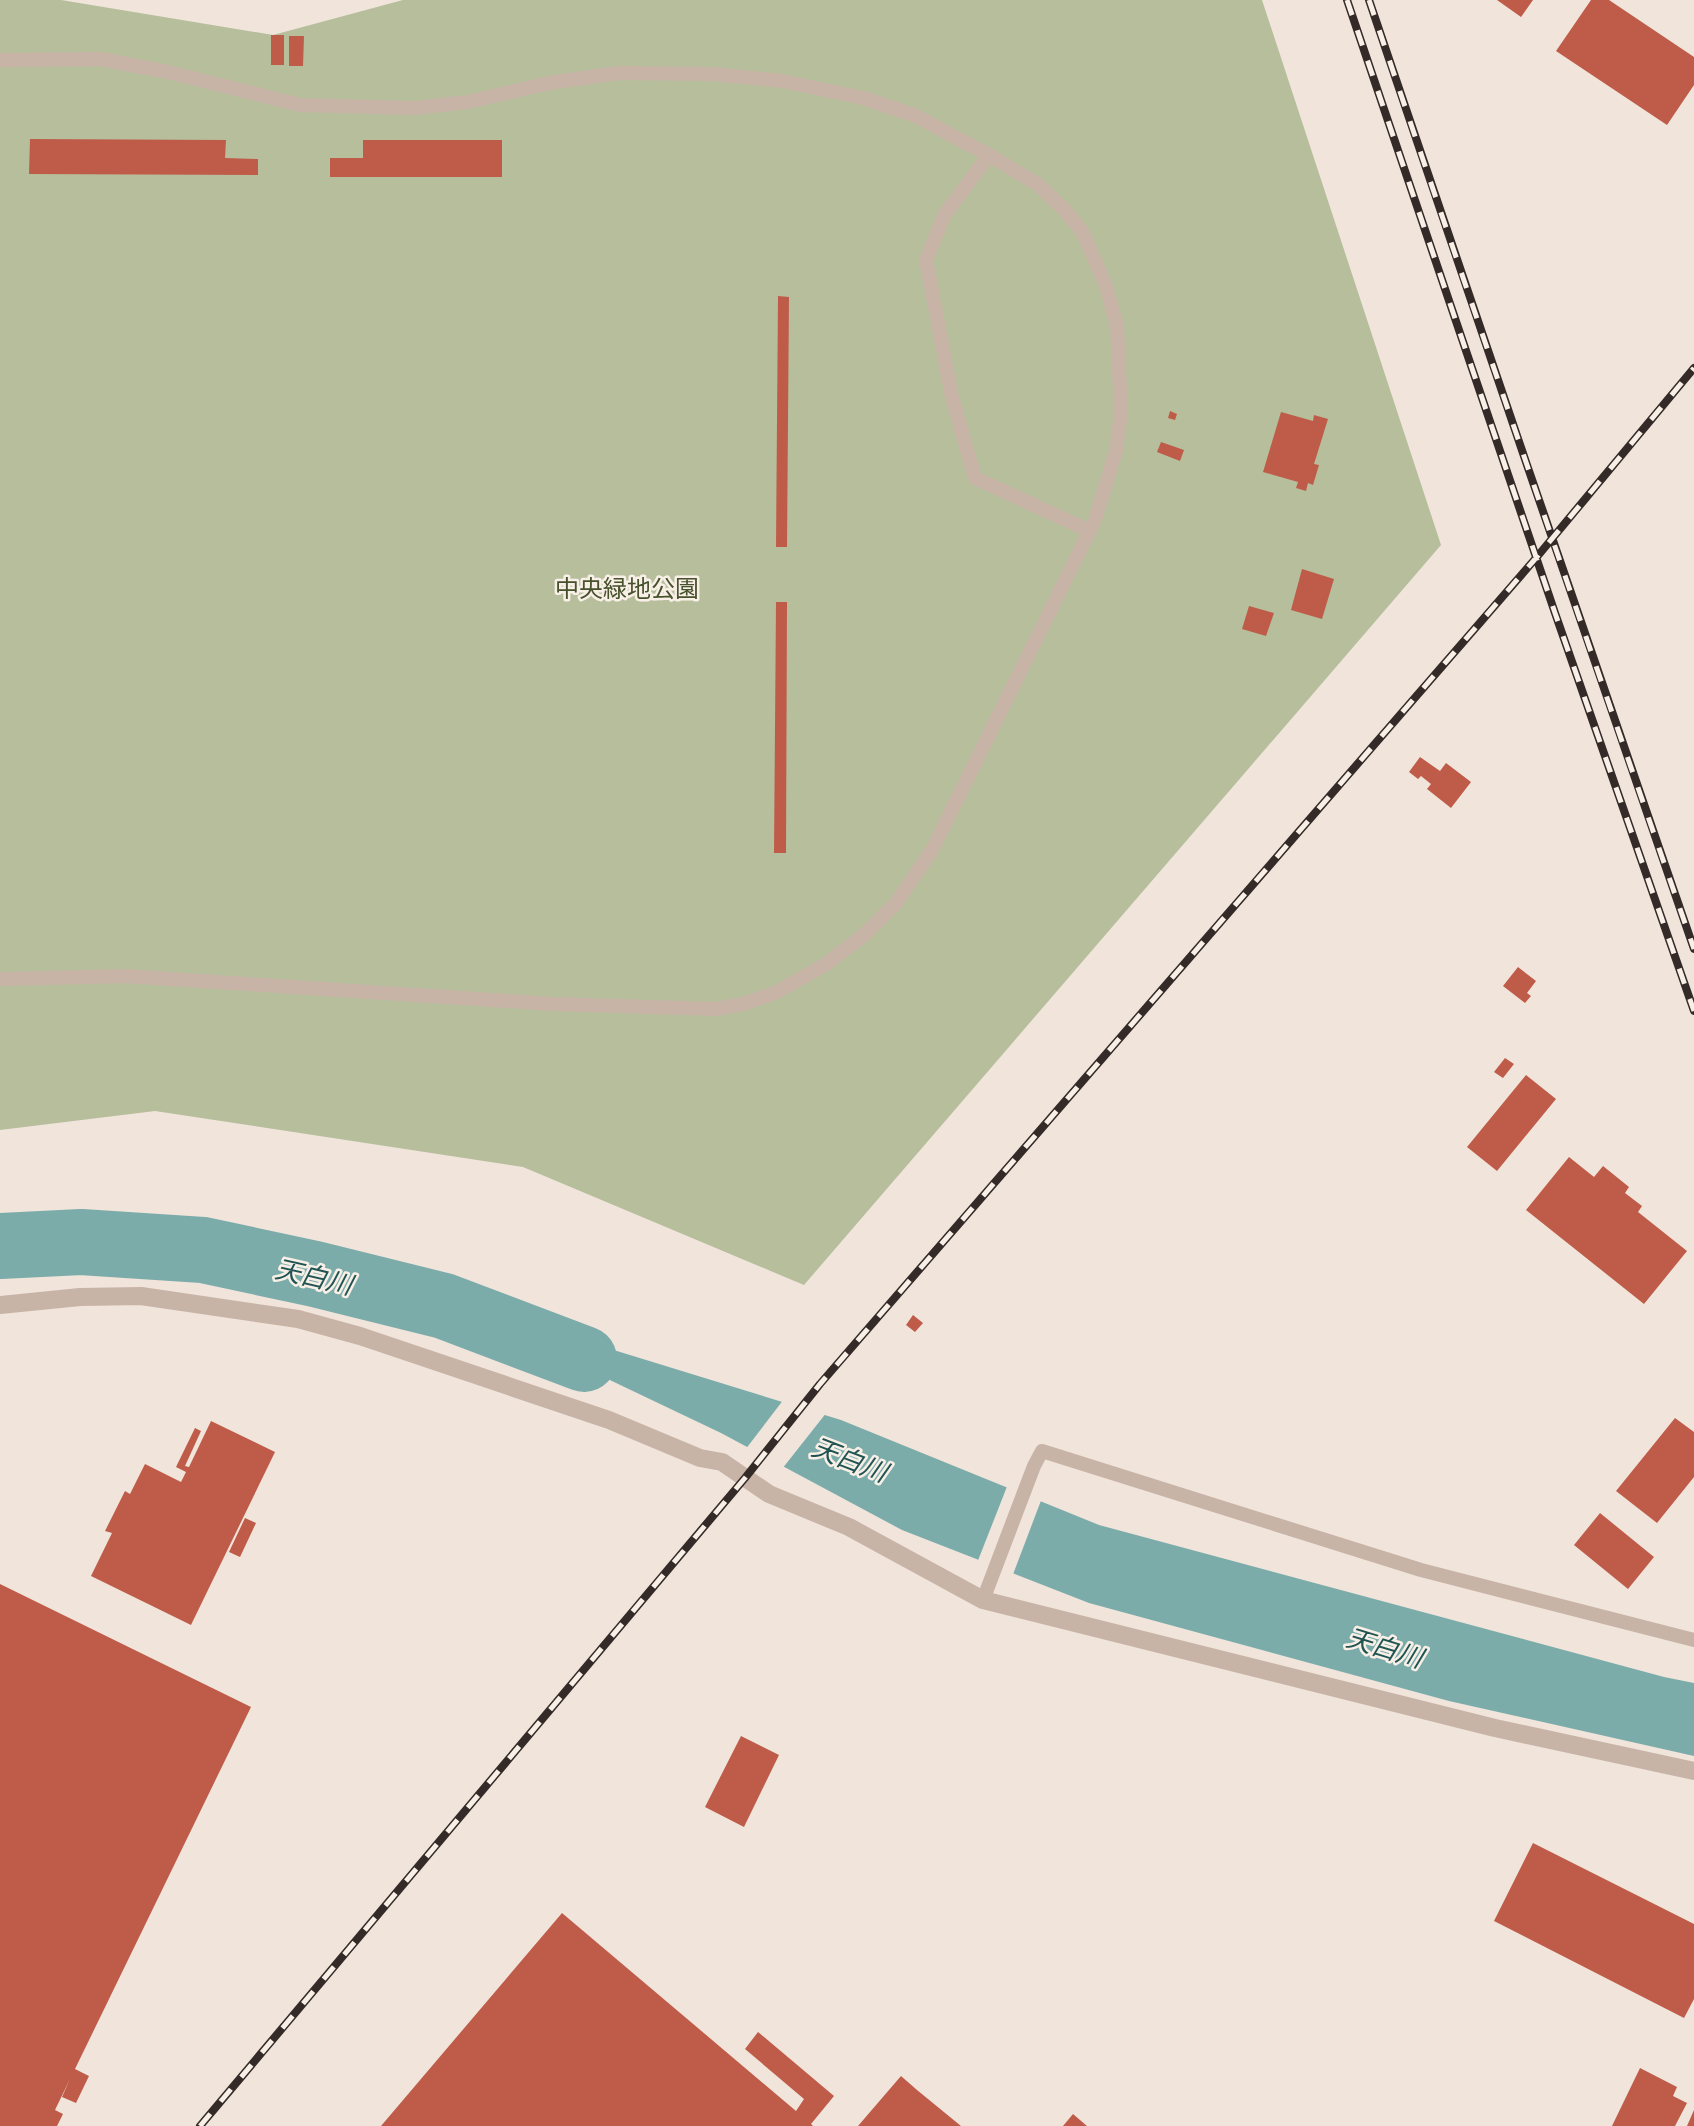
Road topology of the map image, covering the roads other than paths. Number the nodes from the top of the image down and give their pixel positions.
1 (0, 60) edge
2 (989, 155) junction
3 (1090, 531) junction
4 (0, 979) edge
5 (0, 1305) edge
6 (986, 1593) junction
7 (1694, 1640) edge
8 (1692, 1771) edge

1 - 2 lane
2 - 3 lane
2 - 3 lane
3 - 4 lane
5 - 6 street
6 - 7 lane
6 - 8 street

